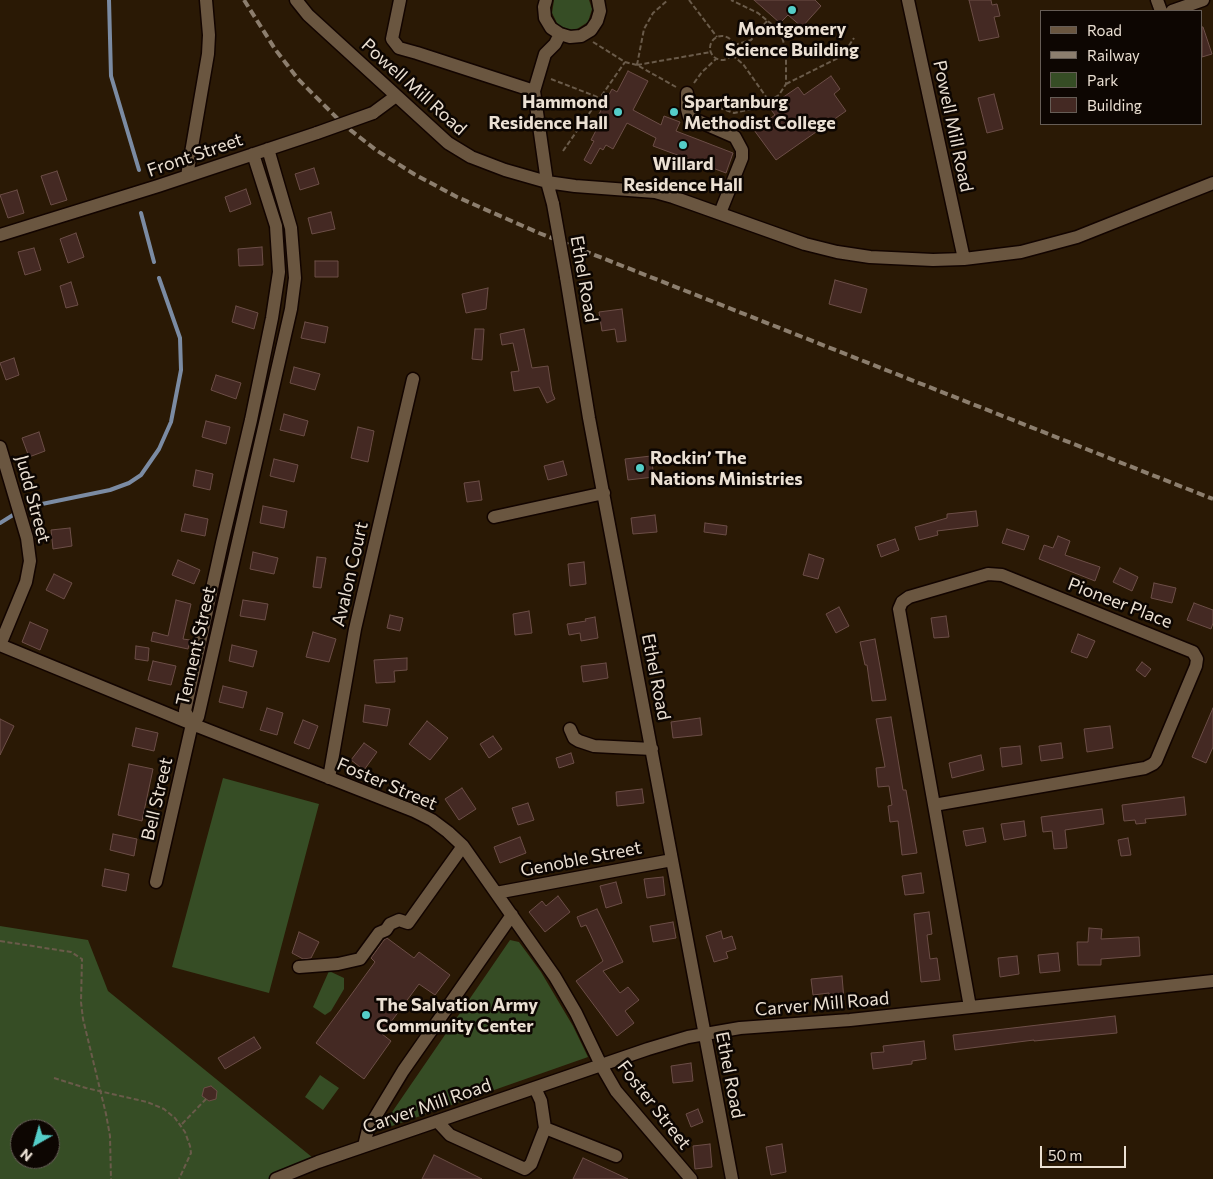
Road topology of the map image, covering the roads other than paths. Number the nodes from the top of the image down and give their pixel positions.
1 (206, 0) edge
2 (296, 0) edge
3 (400, 0) edge
4 (546, 0) edge
5 (598, 0) edge
6 (908, 0) edge
7 (1204, 0) edge
8 (1175, 10) edge
9 (560, 34) junction
10 (534, 91) junction
11 (687, 93) road end
12 (396, 96) junction
13 (268, 148) junction
14 (253, 154) junction
15 (187, 176) junction
16 (548, 182) junction
17 (1213, 183) edge
18 (720, 214) junction
19 (0, 235) edge
20 (964, 260) junction
21 (413, 379) dead end
22 (0, 447) edge
23 (604, 493) junction
24 (494, 517) dead end
25 (0, 645) edge
26 (192, 724) junction
27 (570, 729) dead end
28 (652, 748) junction
29 (329, 778) junction
30 (934, 805) junction
31 (463, 846) junction
32 (672, 860) junction
33 (156, 882) dead end
34 (496, 893) junction
35 (512, 915) junction
36 (299, 966) dead end
37 (1213, 981) edge
38 (970, 1008) junction
39 (704, 1034) junction
40 (601, 1065) junction
41 (535, 1088) junction
42 (437, 1121) junction
43 (545, 1128) junction
44 (364, 1146) junction
45 (616, 1156) dead end
46 (276, 1179) edge
47 (691, 1179) edge
48 (732, 1179) edge

1 - 15 street
2 - 12 street, Powell Mill Road
3 - 10 street
4 - 9 street
5 - 9 street
6 - 20 street, Powell Mill Road
7 - 8 street
9 - 10 street
10 - 16 street, Ethel Road
11 - 18 street
12 - 13 street, Front Street, bridge
12 - 16 street, Powell Mill Road
13 - 14 street, Front Street
13 - 26 street, Tennent Street
14 - 15 street, Front Street
14 - 26 street, Tennent Street
15 - 19 street, Front Street
16 - 18 street, Powell Mill Road
16 - 23 street, Ethel Road, bridge
17 - 20 street, Powell Mill Road
18 - 20 street, Powell Mill Road
21 - 29 street, Avalon Court
22 - 25 street, Judd Street
23 - 24 street
23 - 28 street, Ethel Road
25 - 26 street, Foster Street
26 - 29 street, Foster Street
26 - 33 street, Bell Street
27 - 28 street
28 - 32 street, Ethel Road
29 - 31 street, Foster Street
30 - 30 street, Pioneer Place
30 - 38 street, Pioneer Place
31 - 34 street, Foster Street
31 - 36 street
32 - 34 street, Genoble Street
32 - 39 street, Ethel Road
34 - 35 street, Foster Street
35 - 40 street, Foster Street
35 - 44 street
37 - 38 street, Carver Mill Road
38 - 39 street, Carver Mill Road
39 - 40 street, Carver Mill Road
39 - 48 street, Ethel Road
40 - 41 street, Carver Mill Road
40 - 47 street, Foster Street
41 - 42 street, Carver Mill Road
41 - 43 street
42 - 43 street
42 - 44 street, Carver Mill Road
43 - 45 street
44 - 46 street, Carver Mill Road

